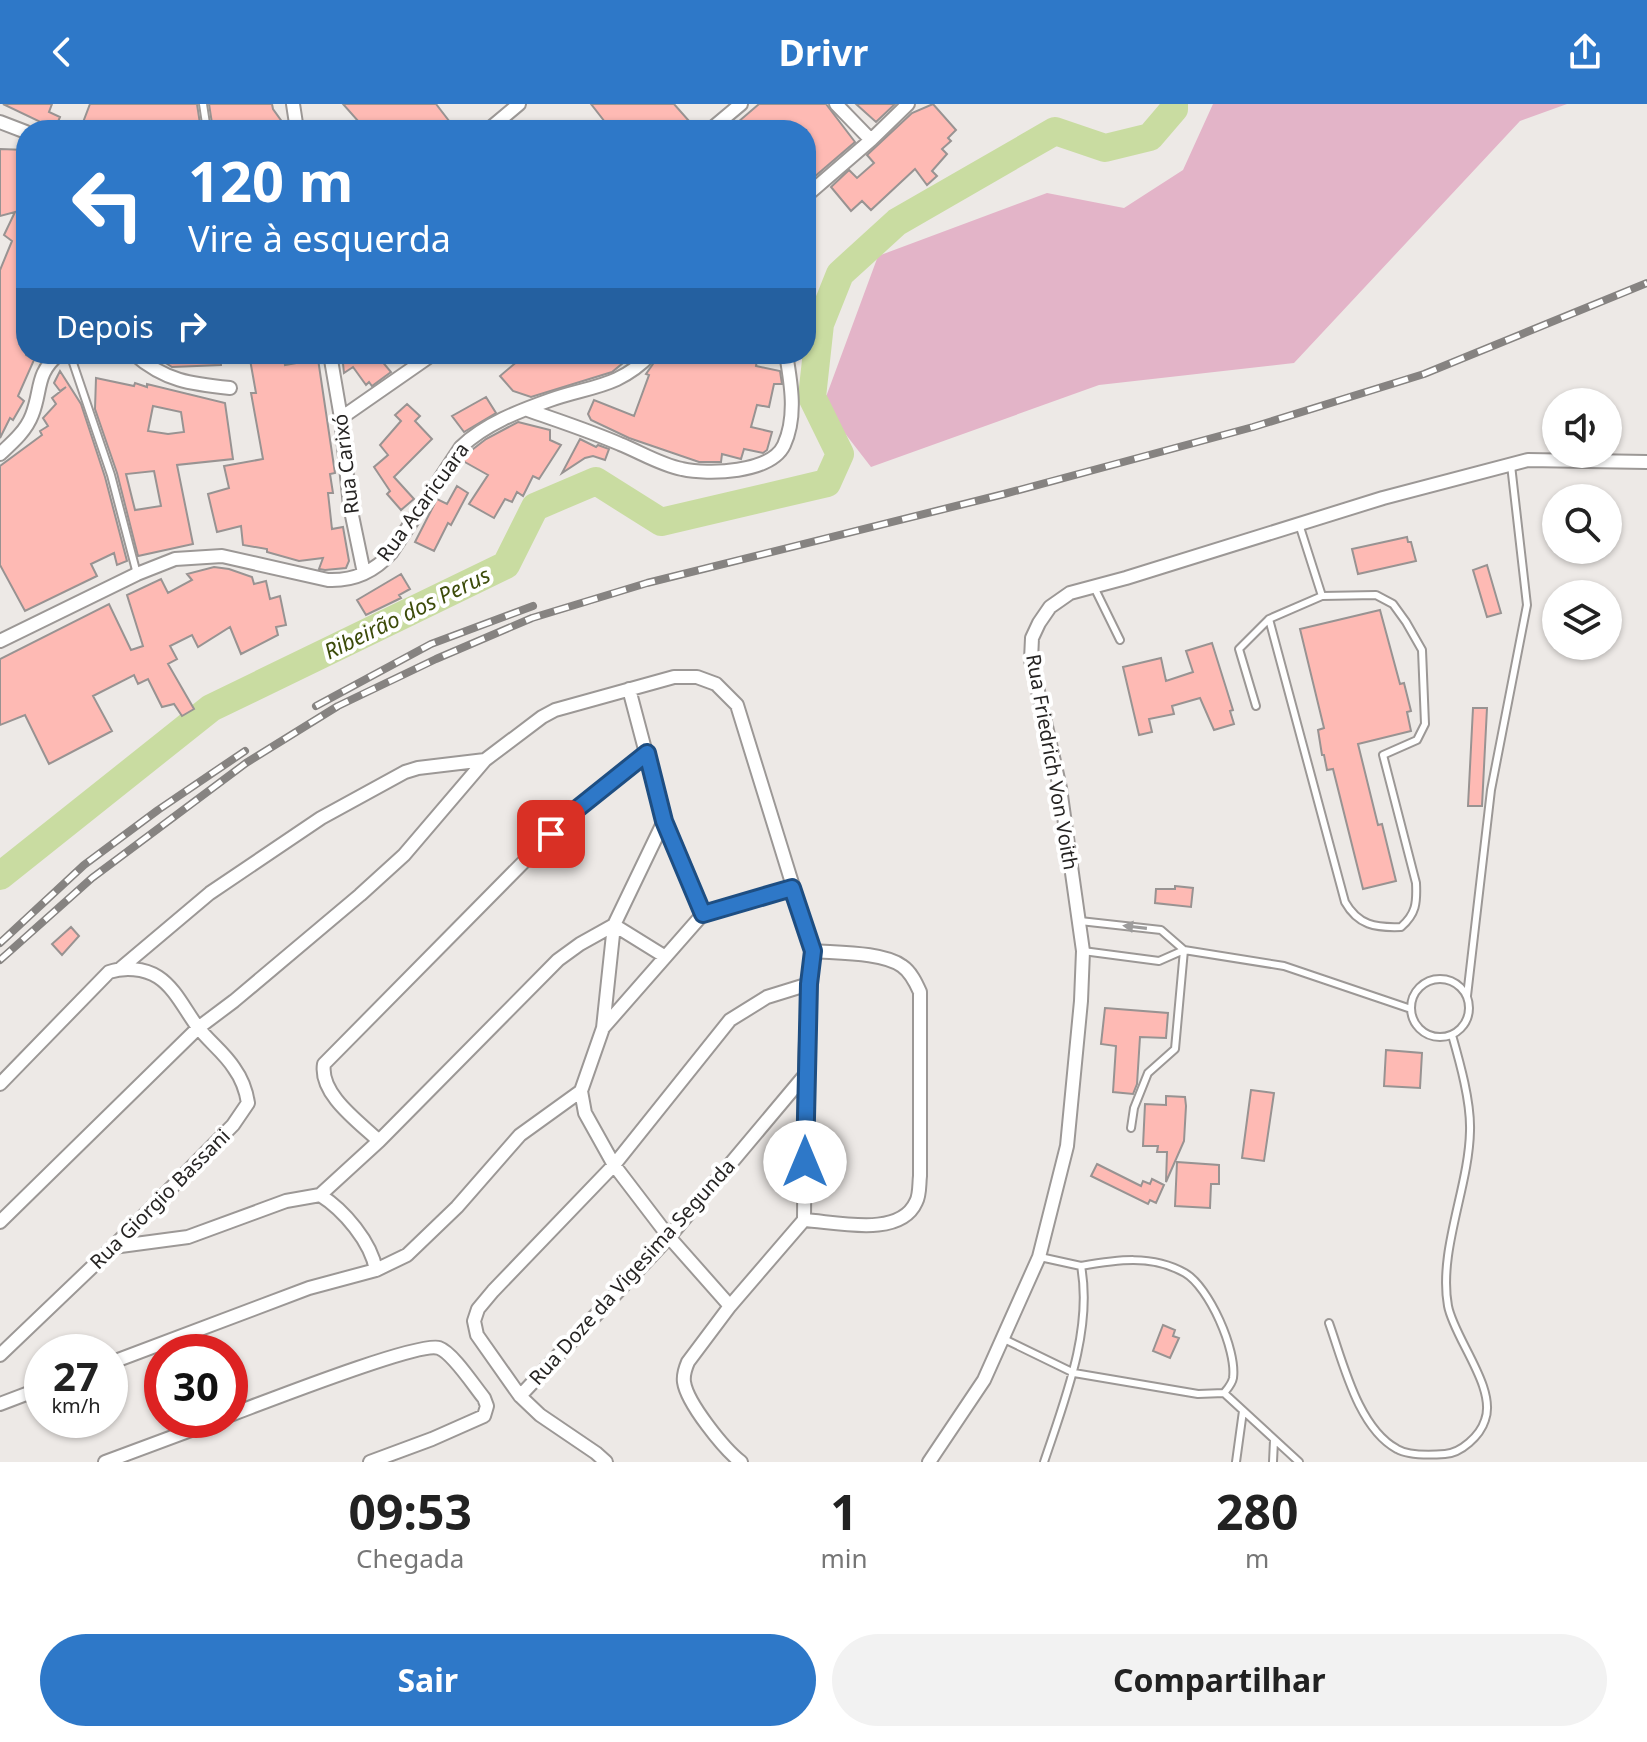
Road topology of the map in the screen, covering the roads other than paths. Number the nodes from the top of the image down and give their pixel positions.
1 (519, 104) edge
2 (741, 104) edge
3 (836, 104) edge
4 (908, 104) edge
5 (500, 120) edge
6 (722, 120) edge
7 (871, 140) junction
8 (816, 187) edge
9 (51, 364) edge
10 (73, 364) edge
11 (145, 364) edge
12 (332, 364) edge
13 (419, 364) edge
14 (638, 364) edge
15 (787, 364) edge
16 (230, 388) dead end
17 (528, 410) junction
18 (341, 418) junction
19 (0, 454) edge
20 (1647, 462) edge
21 (1511, 465) junction
22 (1299, 524) junction
23 (364, 573) junction
24 (137, 574) junction
25 (1094, 587) junction
26 (1322, 596) junction
27 (1269, 619) junction
28 (1120, 640) dead end
29 (0, 641) edge
30 (629, 689) junction
31 (1256, 706) dead end
32 (647, 753) junction
33 (485, 760) junction
34 (664, 821) junction
35 (792, 888) junction
36 (703, 914) junction
37 (1079, 921) junction
38 (614, 925) junction
39 (1184, 950) junction
40 (813, 951) junction
41 (1083, 951) junction
42 (664, 956) junction
43 (121, 968) junction
44 (809, 984) junction
45 (1467, 996) junction
46 (1411, 1009) junction
47 (198, 1028) junction
48 (603, 1028) junction
49 (1452, 1035) junction
50 (805, 1075) junction
51 (0, 1084) edge
52 (581, 1091) junction
53 (1131, 1128) dead end
54 (379, 1141) junction
55 (614, 1165) junction
56 (320, 1195) junction
57 (804, 1220) junction
58 (0, 1222) edge
59 (669, 1237) junction
60 (113, 1247) junction
61 (1039, 1257) junction
62 (1081, 1266) junction
63 (376, 1270) junction
64 (730, 1306) junction
65 (1329, 1323) dead end
66 (1002, 1338) junction
67 (0, 1355) edge
68 (128, 1356) edge
69 (1074, 1373) junction
70 (1224, 1393) junction
71 (24, 1395) edge
72 (520, 1396) junction
73 (0, 1404) edge
74 (248, 1408) edge
75 (1243, 1411) junction
76 (170, 1438) edge
77 (1274, 1440) junction
78 (105, 1462) edge
79 (370, 1462) edge
80 (606, 1462) edge
81 (741, 1462) edge
82 (929, 1462) edge
83 (1044, 1462) edge
84 (1236, 1462) edge
85 (1273, 1462) edge
86 (1299, 1462) edge

1 - 5 street
2 - 6 street
3 - 7 street
4 - 7 street
7 - 8 street
9 - 19 street
10 - 24 lane
11 - 16 street
12 - 18 street, Rua Carixó
13 - 18 street
14 - 17 street, Rua Acaricuara
15 - 17 street
17 - 23 street, Rua Acaricuara
18 - 23 street, Rua Carixó
20 - 21 street, Rua Friedrich Von Voith
21 - 22 street, Rua Friedrich Von Voith
21 - 45 lane
22 - 25 street, Rua Friedrich Von Voith
22 - 26 lane
23 - 24 street, Rua Acaricuara
24 - 29 street, Rua Acaricuara
25 - 28 lane
25 - 37 street, Rua Friedrich Von Voith
26 - 27 lane
26 - 27 lane
27 - 31 lane
30 - 32 street
30 - 33 street
30 - 35 street
32 - 34 street
32 - 54 street
33 - 43 street
33 - 47 street
34 - 36 street
34 - 38 street
35 - 36 street
35 - 40 street
36 - 42 street
39 -> 37 lane
37 - 41 street, Rua Friedrich Von Voith
38 - 42 street
38 - 48 street
38 - 54 street
39 - 41 lane
39 - 46 lane
39 - 53 lane
40 - 44 street
40 - 57 street
41 - 61 street, Rua Friedrich Von Voith
42 - 48 street
43 - 47 street
43 - 51 street
44 - 50 street
44 - 55 street
45 - 46 lane
45 - 49 lane
46 - 49 lane
47 - 58 street
47 - 60 street, Rua Giorgio Bassani
48 - 52 street
49 - 65 lane
50 - 57 street
50 - 59 street, Rua Doze da Vigesima Segunda
52 - 55 street
52 - 63 street
54 - 56 street
55 - 59 street
55 - 72 street
56 - 60 street
56 - 63 street
57 - 64 street
59 - 64 street
59 - 72 street, Rua Doze da Vigesima Segunda
60 - 67 street, Rua Giorgio Bassani
61 - 62 lane
61 - 66 street, Rua Friedrich Von Voith
62 - 69 lane
62 - 70 lane
63 - 68 street
64 - 81 street
66 - 69 lane
66 - 82 street, Rua Friedrich Von Voith
69 - 70 lane
69 - 83 lane
70 - 75 lane
71 - 73 street
72 - 80 street
74 - 79 street
75 - 77 lane
75 - 84 lane
76 - 78 street
77 - 85 lane
77 - 86 lane

